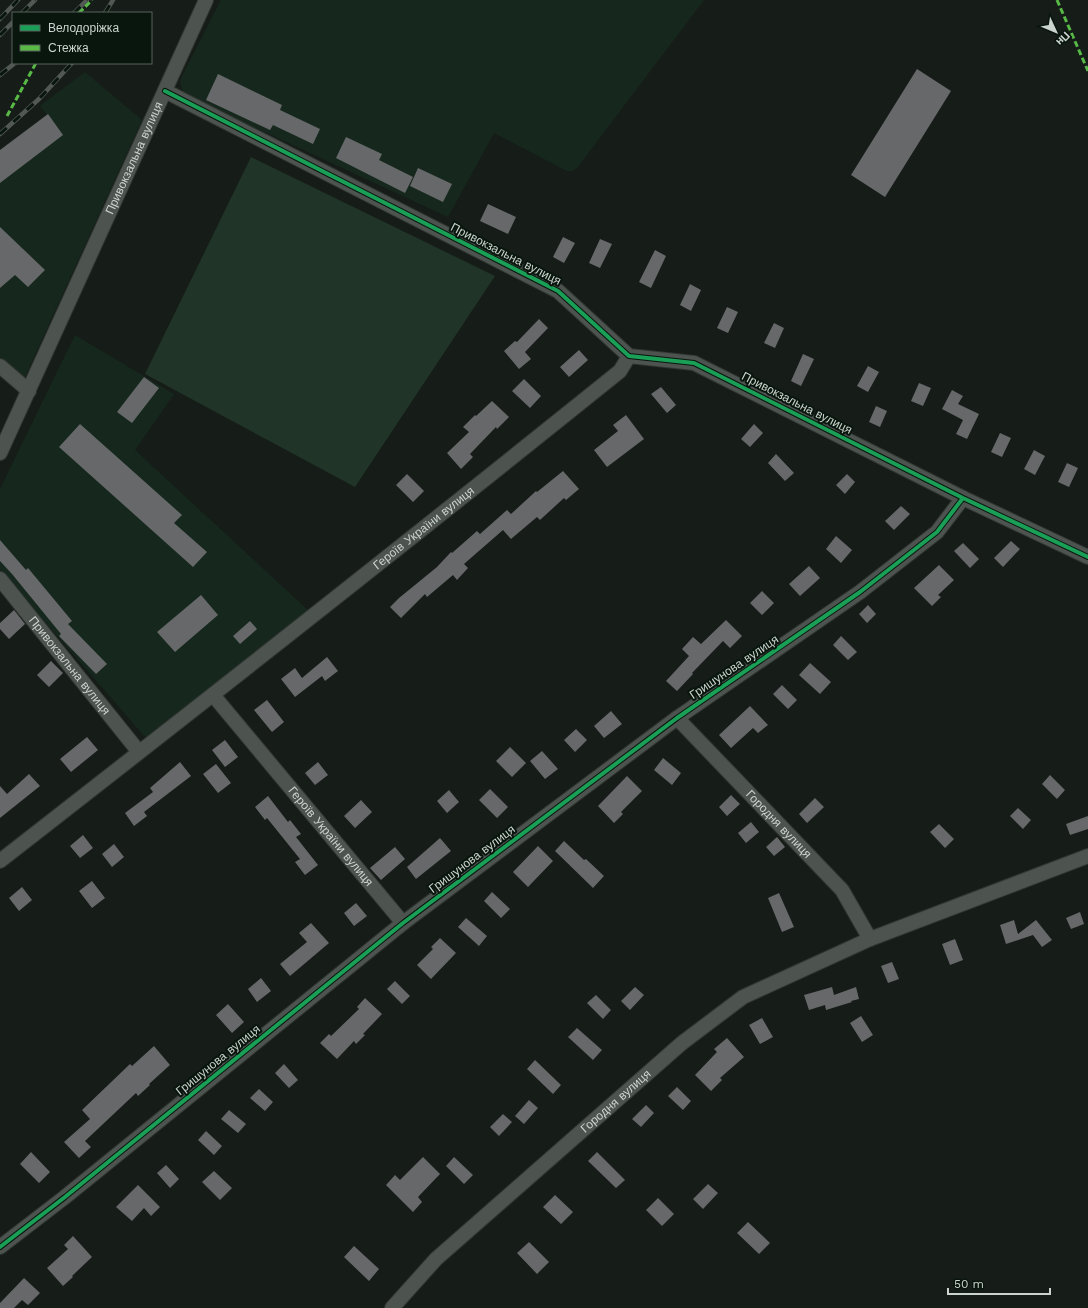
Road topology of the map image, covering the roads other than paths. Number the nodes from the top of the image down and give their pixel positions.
1 (206, 0) edge
2 (165, 91) junction
3 (628, 356) junction
4 (0, 366) edge
5 (29, 391) junction
6 (0, 453) edge
7 (963, 498) junction
8 (1088, 557) edge
9 (0, 580) edge
10 (213, 694) junction
11 (677, 718) junction
12 (139, 752) junction
13 (1088, 856) edge
14 (0, 861) edge
15 (403, 923) junction
16 (870, 939) junction
17 (0, 1247) edge
18 (392, 1308) edge

1 - 2 street
2 - 3 street, Привокзальна вулиця
2 - 5 street, Привокзальна вулиця
3 - 7 street, Привокзальна вулиця
3 - 10 street, Героїв України вулиця
4 - 5 street
5 - 6 street, Привокзальна вулиця
7 - 8 street, Привокзальна вулиця
7 - 11 street, Гришунова вулиця
9 - 12 street, Привокзальна вулиця
10 - 12 street, Героїв України вулиця
10 - 15 street, Героїв України вулиця
11 - 15 street, Гришунова вулиця
11 - 16 street, Городня вулиця
12 - 14 street, Героїв України вулиця
13 - 16 street, Городня вулиця
15 - 17 street, Гришунова вулиця
16 - 18 street, Городня вулиця

